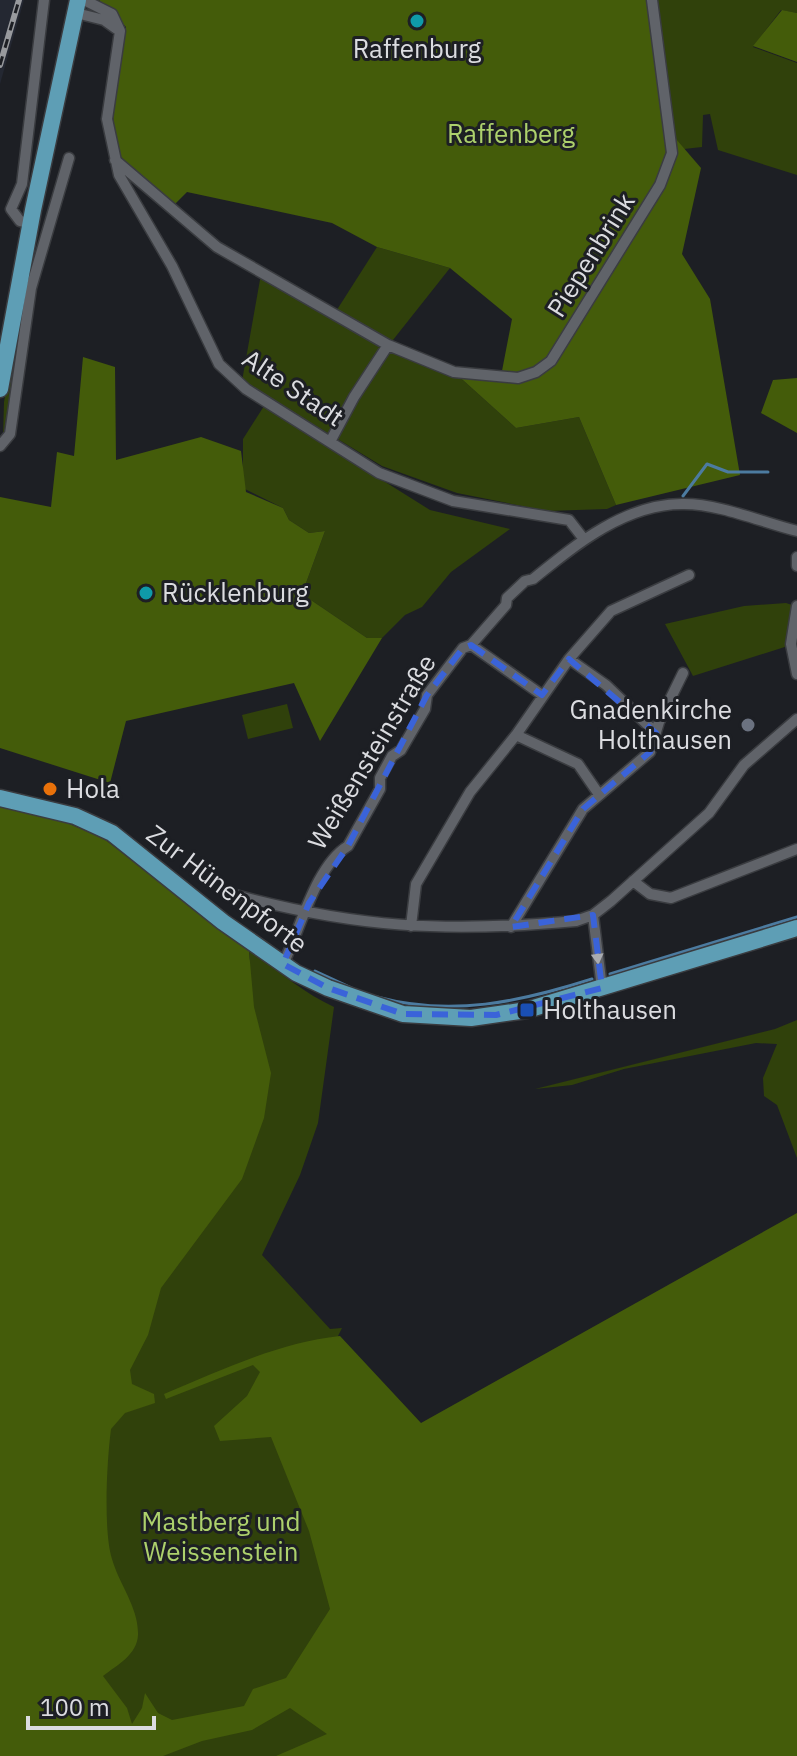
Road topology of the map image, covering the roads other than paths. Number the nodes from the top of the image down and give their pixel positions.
1 (44, 0) edge
2 (652, 0) edge
3 (79, 4) edge
4 (69, 158) dead end
5 (113, 159) junction
6 (31, 223) junction
7 (388, 345) junction
8 (0, 389) edge
9 (331, 440) junction
10 (0, 446) edge
11 (797, 531) edge
12 (583, 538) junction
13 (797, 557) edge
14 (797, 566) edge
15 (689, 575) dead end
16 (797, 606) edge
17 (471, 645) junction
18 (569, 659) junction
19 (683, 673) dead end
20 (797, 674) edge
21 (542, 695) junction
22 (797, 719) edge
23 (656, 733) junction
24 (516, 735) junction
25 (598, 793) junction
26 (0, 798) edge
27 (797, 849) edge
28 (633, 881) junction
29 (228, 893) dead end
30 (304, 914) junction
31 (593, 915) junction
32 (411, 926) junction
33 (511, 927) junction
34 (797, 928) edge
35 (283, 964) junction
36 (602, 988) junction

1 - 6 street
2 - 7 street, Piepenbrink
3 - 5 street, Alte Stadt
3 - 6 main road
4 - 10 street
5 - 7 street, Piepenbrink
5 - 9 street, Alte Stadt
6 - 8 main road
7 - 9 street
9 - 12 street, Alte Stadt
11 - 12 street, Weißensteinstraße
12 - 17 street, Weißensteinstraße
13 - 14 street
15 - 18 street
16 - 20 street
17 - 21 street
17 - 30 street, Weißensteinstraße
18 - 21 street
18 - 23 street
19 - 23 street
21 - 24 street
22 - 28 street
23 - 25 street
24 - 25 street
24 - 32 street
25 - 33 street
26 - 35 main road, Zur Hünenpforte
27 - 28 street
28 - 31 street
29 - 30 street
30 - 32 street
30 - 35 street, Weißensteinstraße
31 - 33 street
31 -> 36 street
32 - 33 street
34 - 36 main road, Zur Hünenpforte
35 - 36 main road, Zur Hünenpforte

